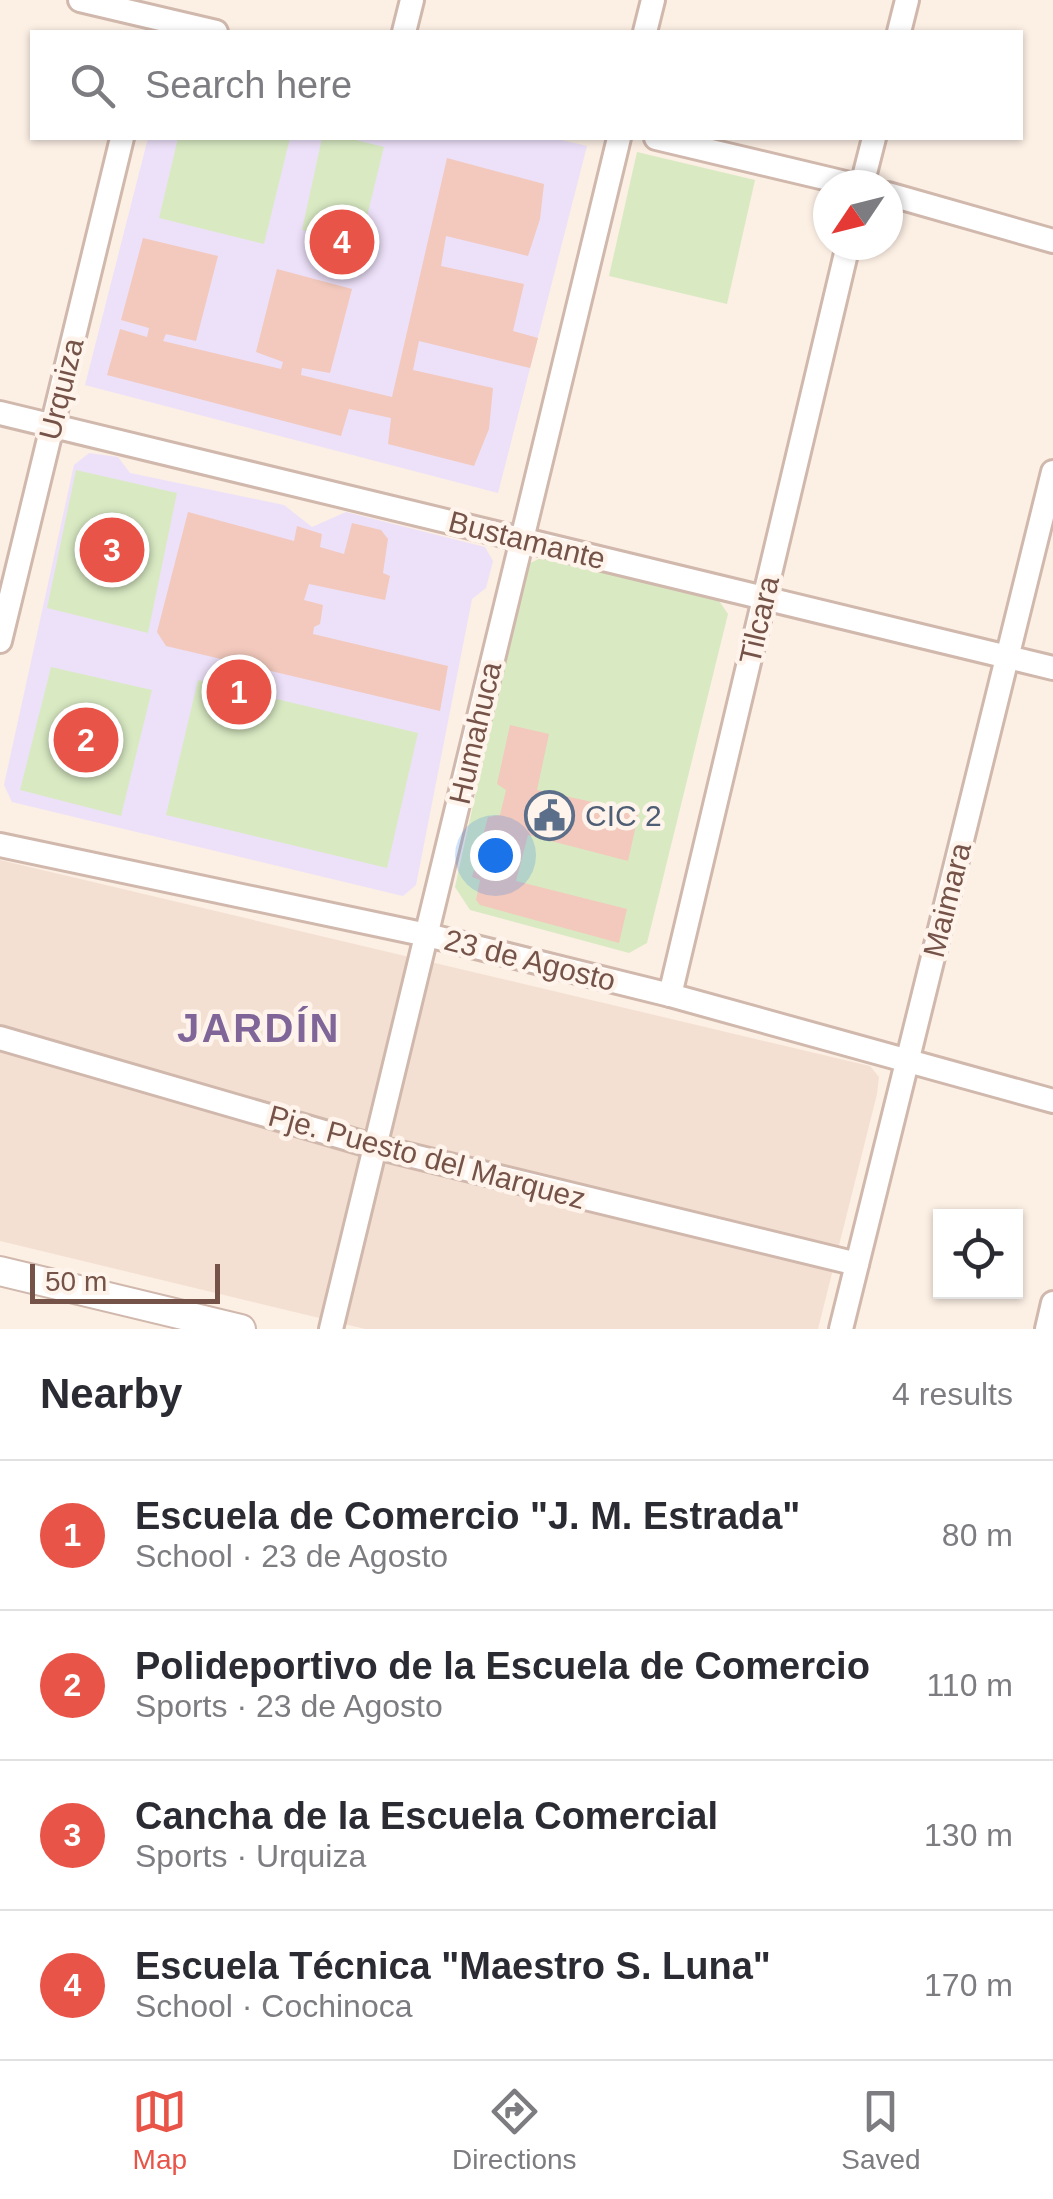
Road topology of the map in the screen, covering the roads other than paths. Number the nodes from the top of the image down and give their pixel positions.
1 (80, 0) edge
2 (412, 0) edge
3 (653, 0) edge
4 (908, 0) edge
5 (152, 16) edge
6 (208, 30) edge
7 (404, 30) edge
8 (646, 30) edge
9 (900, 30) edge
10 (122, 140) edge
11 (619, 140) edge
12 (664, 140) edge
13 (873, 140) edge
14 (866, 170) edge
15 (813, 175) edge
16 (903, 198) edge
17 (1053, 241) edge
18 (844, 260) edge
19 (0, 413) edge
20 (53, 426) junction
21 (1053, 472) edge
22 (520, 539) junction
23 (765, 598) junction
24 (0, 641) edge
25 (1008, 657) junction
26 (1053, 668) edge
27 (0, 844) edge
28 (427, 934) junction
29 (670, 995) junction
30 (0, 1038) edge
31 (908, 1059) junction
32 (1053, 1100) edge
33 (376, 1146) junction
34 (857, 1264) junction
35 (0, 1271) edge
36 (1053, 1303) edge
37 (240, 1329) edge
38 (331, 1329) edge
39 (841, 1329) edge
40 (1046, 1329) edge

1 - 5 street
2 - 7 street
3 - 8 street
4 - 9 street
5 - 6 street
10 - 20 street, Urquiza
11 - 22 street, Humahuca
12 - 15 street
13 - 14 street
16 - 17 street
18 - 23 street, Tilcara
19 - 20 street, Bustamante
20 - 22 street, Bustamante
20 - 24 street, Urquiza
21 - 25 street, Maimara
22 - 23 street, Bustamante
22 - 28 street, Humahuca
23 - 25 street, Bustamante
23 - 29 street, Tilcara
25 - 26 street, Bustamante
25 - 31 street, Maimara
27 - 28 street, 23 de Agosto
28 - 29 street, 23 de Agosto
28 - 33 street, Humahuca
29 - 31 street, 23 de Agosto
30 - 33 street, Pje. Puesto del Marquez
31 - 32 street, 23 de Agosto
31 - 34 street, Maimara
33 - 34 street, Pje. Puesto del Marquez
33 - 38 street, Humahuca
34 - 39 street, Maimara
35 - 37 street
36 - 40 street

